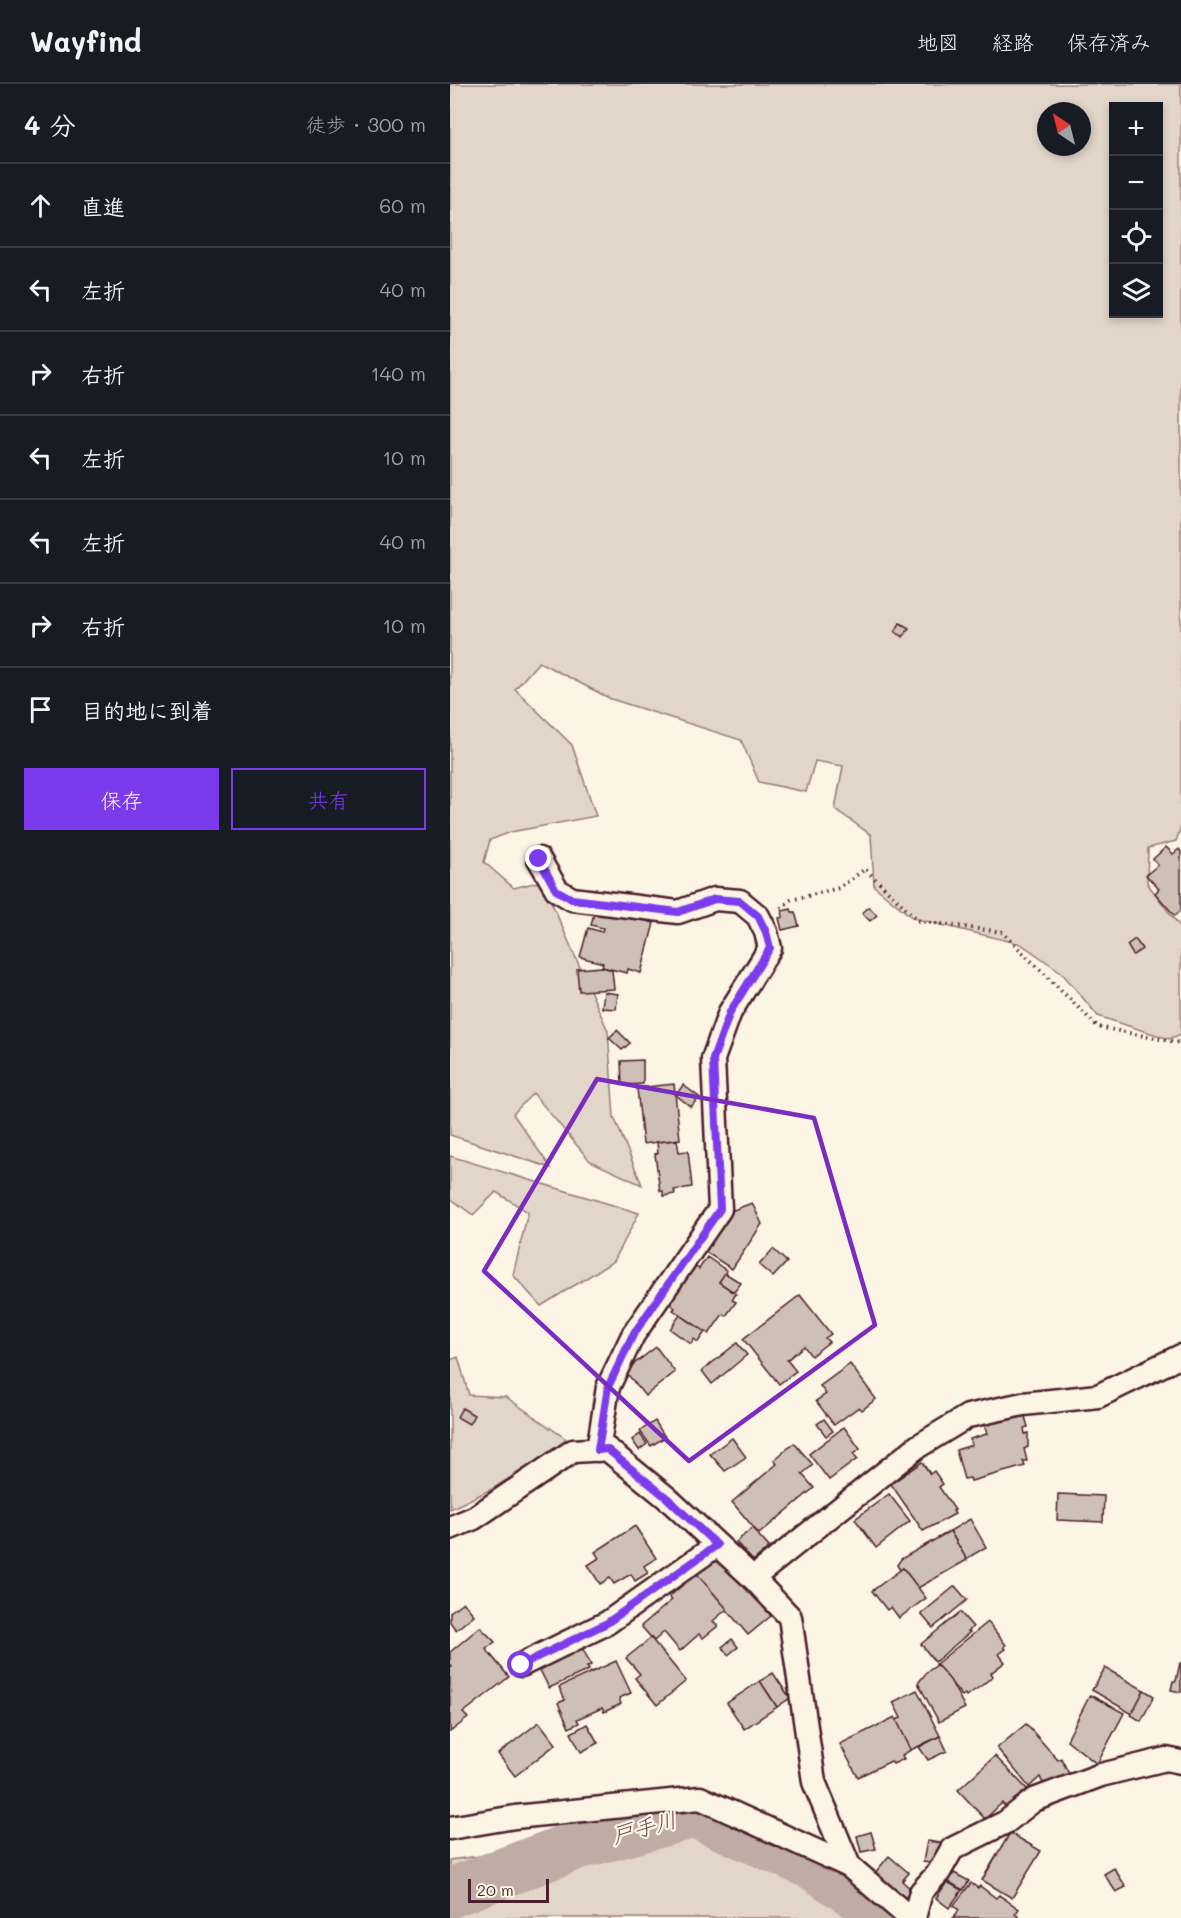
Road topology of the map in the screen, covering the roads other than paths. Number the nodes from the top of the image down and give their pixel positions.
1 (539, 859) dead end
2 (1181, 1356) edge
3 (598, 1450) junction
4 (450, 1528) edge
5 (717, 1545) junction
6 (753, 1578) junction
7 (521, 1665) dead end
8 (1181, 1762) edge
9 (450, 1828) edge
10 (849, 1866) junction
11 (912, 1918) edge

1 - 3 street
2 - 6 street
3 - 4 street
3 - 5 street
5 - 6 street
5 - 7 street
6 - 10 street
8 - 11 street
9 - 10 street
10 - 11 street

